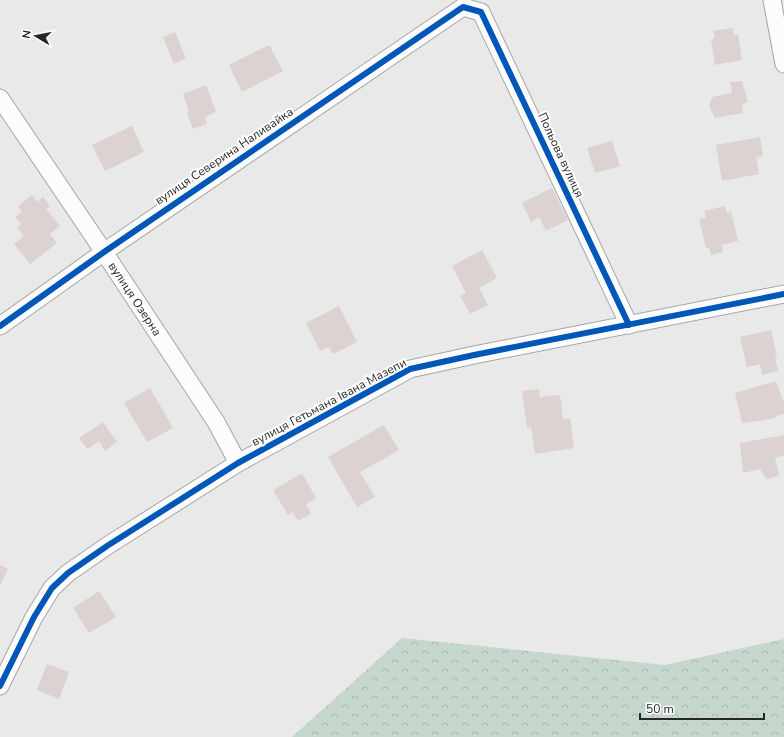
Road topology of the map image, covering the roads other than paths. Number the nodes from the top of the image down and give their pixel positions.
1 (772, 0) edge
2 (463, 6) joint
3 (784, 64) edge
4 (0, 98) edge
5 (104, 252) junction
6 (784, 294) edge
7 (629, 325) junction
8 (0, 326) edge
9 (238, 463) junction
10 (0, 686) edge

1 - 3 street
2 - 5 street, вулиця Северина Наливайка
2 - 7 street, Польова вулиця
4 - 5 street, вулиця Озерна
5 - 8 street, вулиця Северина Наливайка
5 - 9 street, вулиця Озерна
6 - 7 street, вулиця Гетьмана Івана Мазепи
7 - 9 street, вулиця Гетьмана Івана Мазепи
9 - 10 street, вулиця Гетьмана Івана Мазепи

